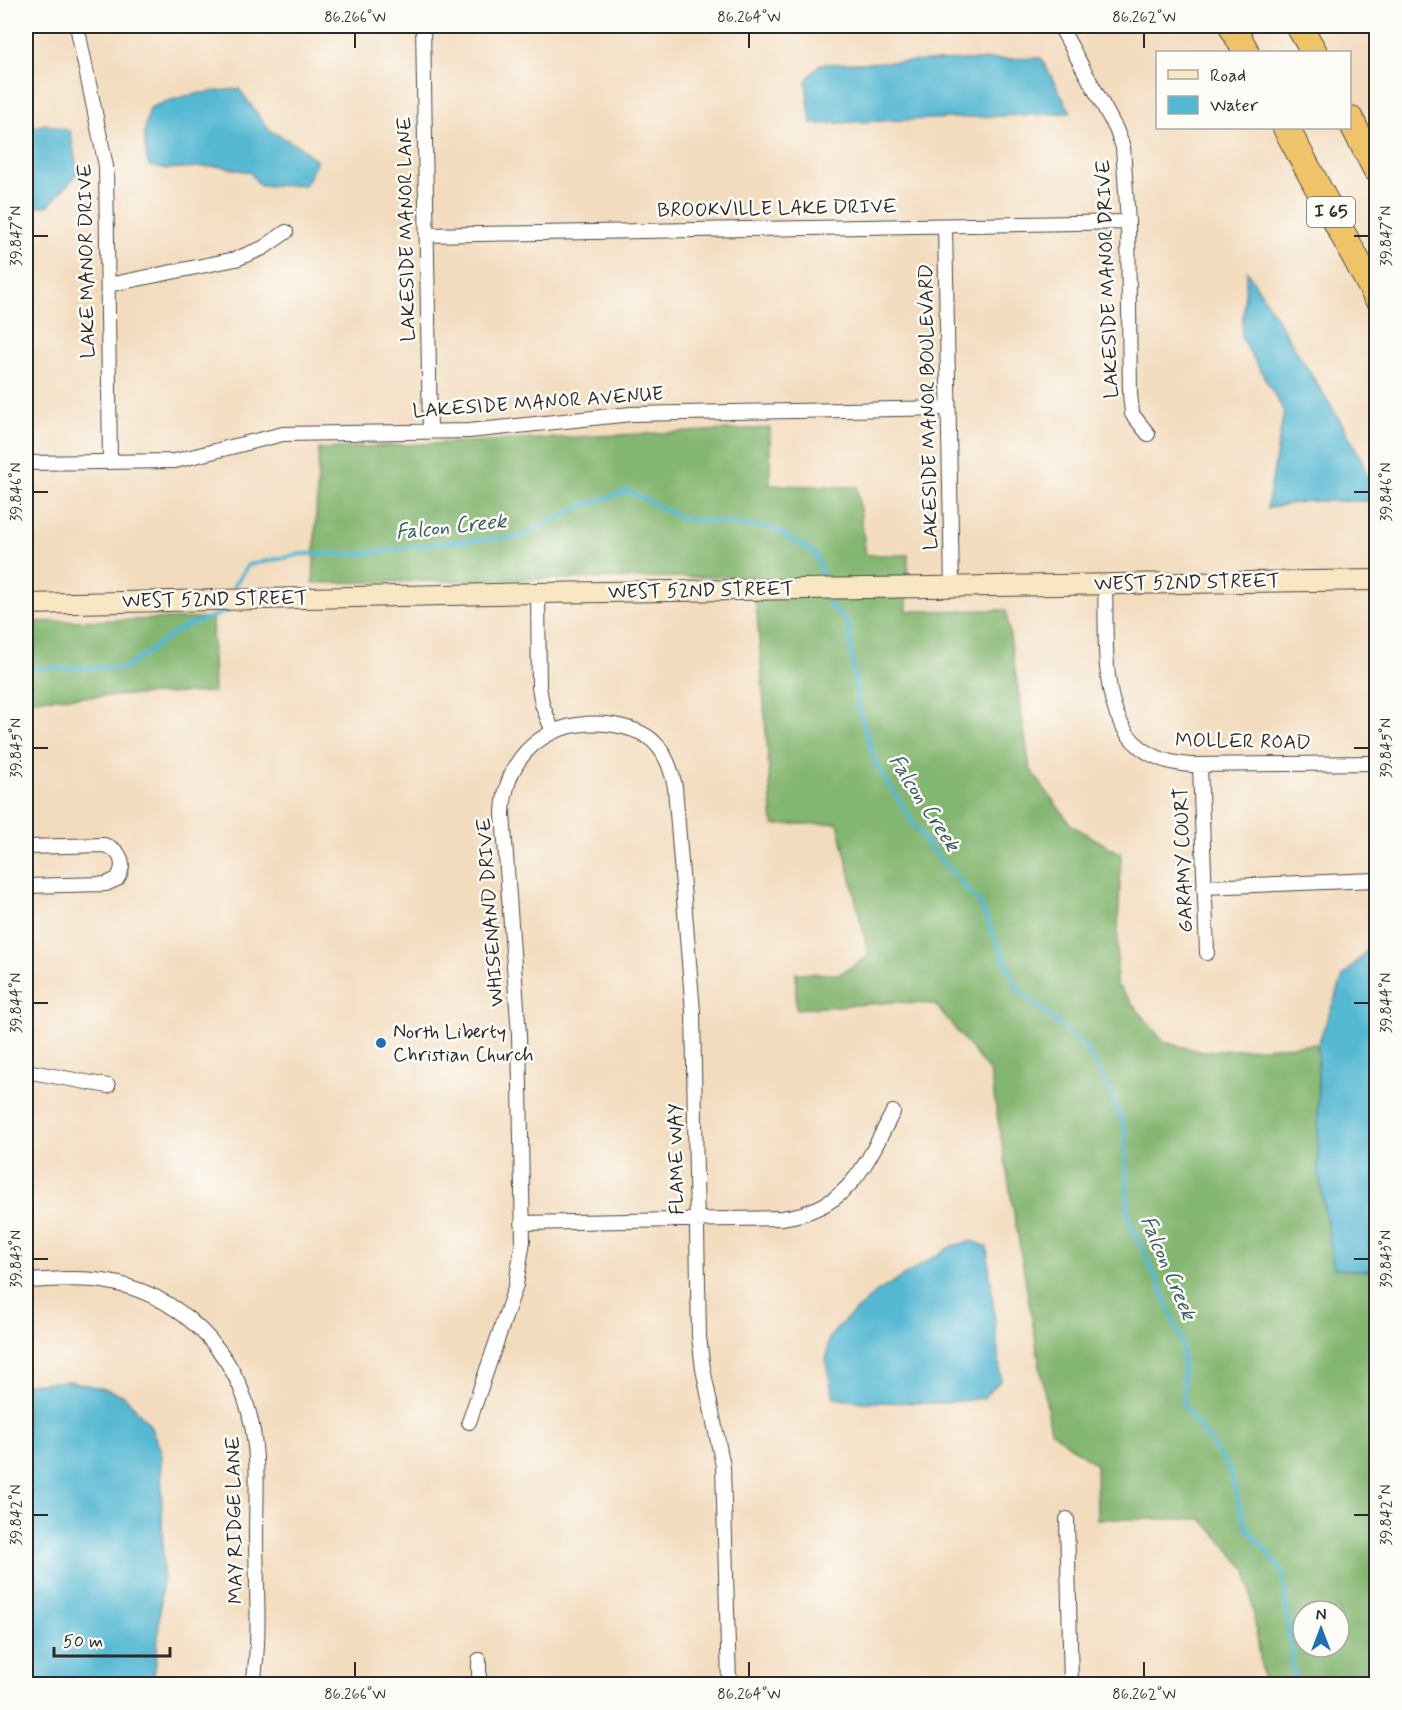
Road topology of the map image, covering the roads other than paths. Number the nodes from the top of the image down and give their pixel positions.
1 (77, 26) edge
2 (423, 26) edge
3 (1060, 26) edge
4 (1232, 26) edge
5 (1299, 26) edge
6 (1245, 51) edge
7 (1313, 51) edge
8 (1351, 121) edge
9 (1287, 129) edge
10 (1377, 169) edge
11 (1128, 222) junction
12 (945, 225) junction
13 (286, 232) dead end
14 (427, 235) junction
15 (108, 285) junction
16 (1377, 296) edge
17 (948, 408) junction
18 (430, 431) junction
19 (1148, 434) dead end
20 (110, 462) junction
21 (26, 463) edge
22 (1377, 580) edge
23 (1105, 585) junction
24 (952, 587) junction
25 (538, 593) junction
26 (26, 604) edge
27 (553, 732) junction
28 (1377, 763) edge
29 (1200, 765) junction
30 (26, 847) edge
31 (1377, 880) edge
32 (26, 886) edge
33 (1204, 886) junction
34 (1207, 953) dead end
35 (26, 1071) edge
36 (108, 1086) dead end
37 (893, 1112) dead end
38 (698, 1220) junction
39 (522, 1223) junction
40 (26, 1281) edge
41 (469, 1422) dead end
42 (1067, 1519) dead end
43 (479, 1660) dead end
44 (253, 1684) edge
45 (479, 1684) edge
46 (729, 1684) edge
47 (1071, 1684) edge

1 - 15 street, LAKE MANOR DRIVE
2 - 14 street, LAKESIDE MANOR LANE
3 - 11 street, LAKESIDE MANOR DRIVE
4 - 6 highway
5 - 7 highway
8 - 10 highway
9 - 16 highway, I 65
11 - 12 street, BROOKVILLE LAKE DRIVE
11 - 19 street, LAKESIDE MANOR DRIVE
12 - 14 street, BROOKVILLE LAKE DRIVE
12 - 17 street, LAKESIDE MANOR BOULEVARD
13 - 15 street
14 - 18 street, LAKESIDE MANOR LANE
15 - 20 street, LAKE MANOR DRIVE
17 - 18 street, LAKESIDE MANOR AVENUE
17 - 24 street, LAKESIDE MANOR BOULEVARD
18 - 20 street, LAKESIDE MANOR AVENUE
20 - 21 street, LAKESIDE MANOR AVENUE
22 - 23 street, WEST 52ND STREET
23 - 24 street, WEST 52ND STREET
23 - 29 street, MOLLER ROAD
24 - 25 street, WEST 52ND STREET
25 - 26 street, WEST 52ND STREET
25 - 27 street
27 - 38 street, FLAME WAY
27 - 39 street, WHISENAND DRIVE
28 - 29 street, MOLLER ROAD
29 - 33 street, GARAMY COURT
30 - 32 street
31 - 33 street
33 - 34 street, GARAMY COURT
35 - 36 street
37 - 38 street
38 - 39 street
38 - 46 street, FLAME WAY
39 - 41 street, WHISENAND DRIVE
40 - 44 street, MAY RIDGE LANE
42 - 47 street
43 - 45 street

